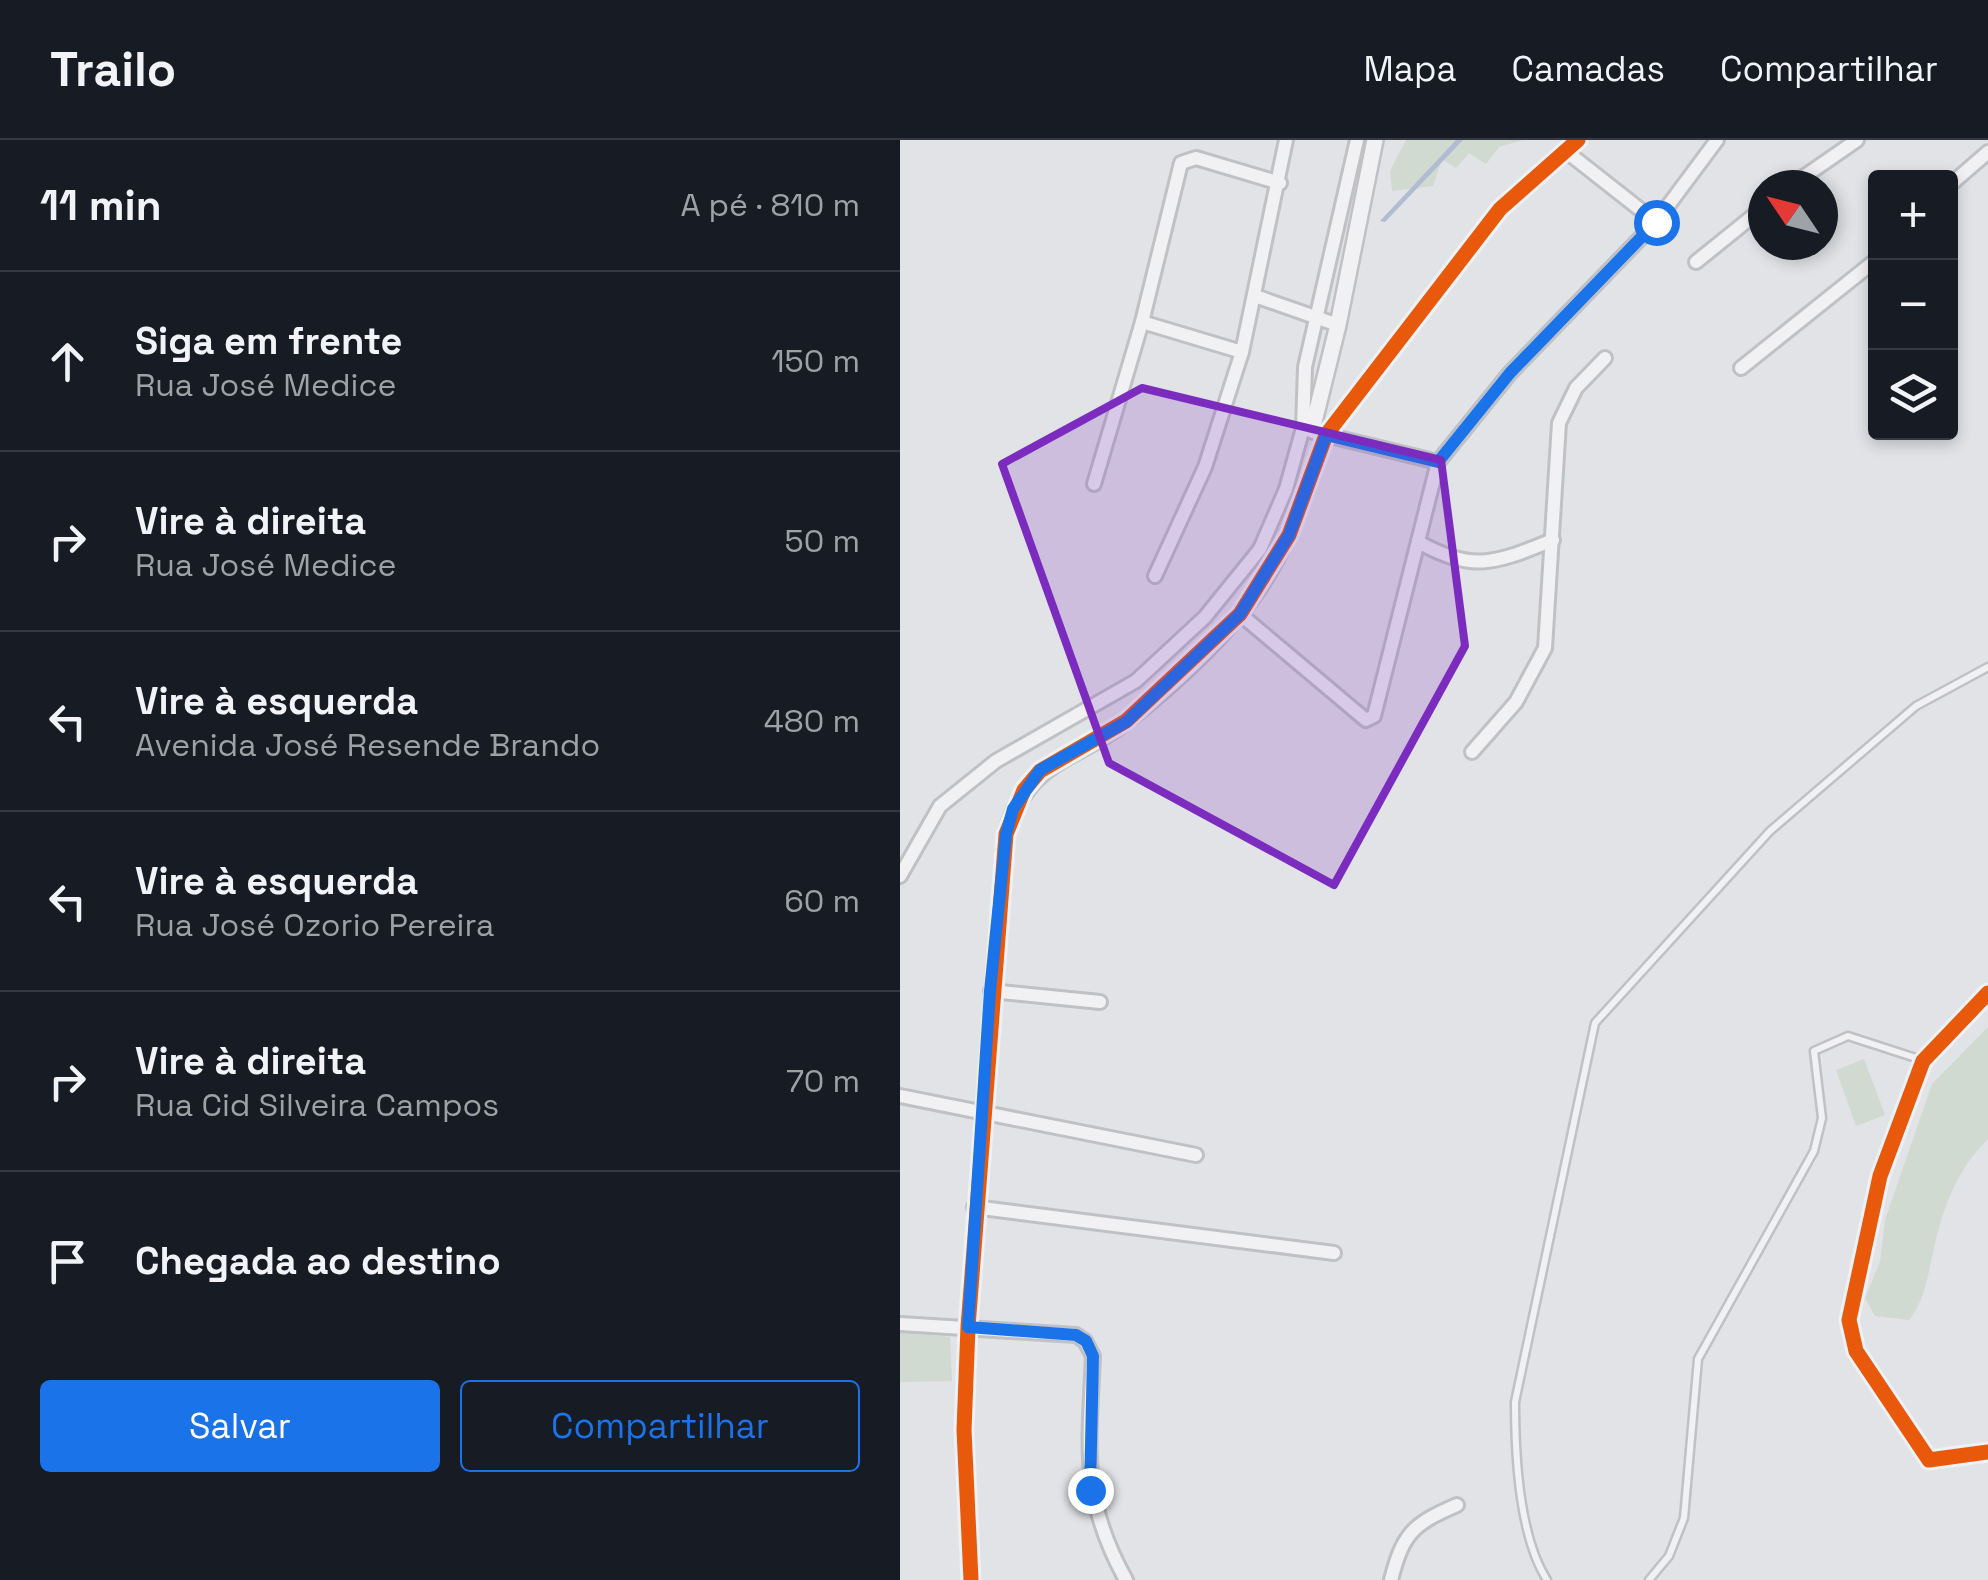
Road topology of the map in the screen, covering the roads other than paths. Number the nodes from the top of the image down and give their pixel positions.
1 (1286, 140) edge
2 (1356, 140) edge
3 (1375, 140) edge
4 (1578, 140) edge
5 (1717, 140) edge
6 (1857, 140) edge
7 (1567, 152) junction
8 (1988, 152) edge
9 (1814, 170) edge
10 (1958, 178) edge
11 (1280, 182) junction
12 (1748, 220) edge
13 (1656, 222) junction
14 (1696, 262) dead end
15 (1868, 266) edge
16 (1255, 296) junction
17 (1318, 318) junction
18 (1142, 322) junction
19 (1338, 325) junction
20 (1242, 352) junction
21 (1605, 358) dead end
22 (1741, 368) dead end
23 (1314, 431) junction
24 (1438, 462) junction
25 (1094, 484) dead end
26 (1553, 540) junction
27 (1418, 542) junction
28 (1156, 576) dead end
29 (1240, 614) junction
30 (1988, 667) edge
31 (1472, 752) dead end
32 (900, 876) edge
33 (990, 991) junction
34 (1988, 994) edge
35 (1100, 1002) dead end
36 (1923, 1061) junction
37 (900, 1096) edge
38 (982, 1109) junction
39 (1196, 1155) dead end
40 (974, 1207) junction
41 (1334, 1252) dead end
42 (900, 1324) edge
43 (968, 1327) junction
44 (1988, 1452) edge
45 (1457, 1505) dead end
46 (971, 1580) edge
47 (1126, 1580) edge
48 (1390, 1580) edge
49 (1547, 1580) edge
50 (1649, 1580) edge

1 - 11 street
2 - 17 street
3 - 19 street
4 - 7 street
5 - 13 street
6 - 9 street
7 - 13 street
7 - 23 street
8 - 10 street
11 - 16 street
11 - 18 street
12 - 14 street
13 - 24 street
15 - 22 street
16 - 17 street
16 - 20 street
17 - 19 street
17 - 23 street
18 - 20 street
18 - 25 street
19 - 23 street
20 - 28 street
21 - 26 street
23 - 24 street
23 - 29 street
23 - 32 street
24 - 27 street
26 - 27 street
26 - 31 street
27 - 29 street
29 - 33 street
30 - 49 lane
33 - 35 street
33 - 38 street
34 - 36 street
36 - 44 street
36 - 50 lane
37 - 38 street
38 - 39 street
38 - 40 street
40 - 41 street
40 - 43 street
42 - 43 street
43 - 46 street
43 - 47 street
45 - 48 street

